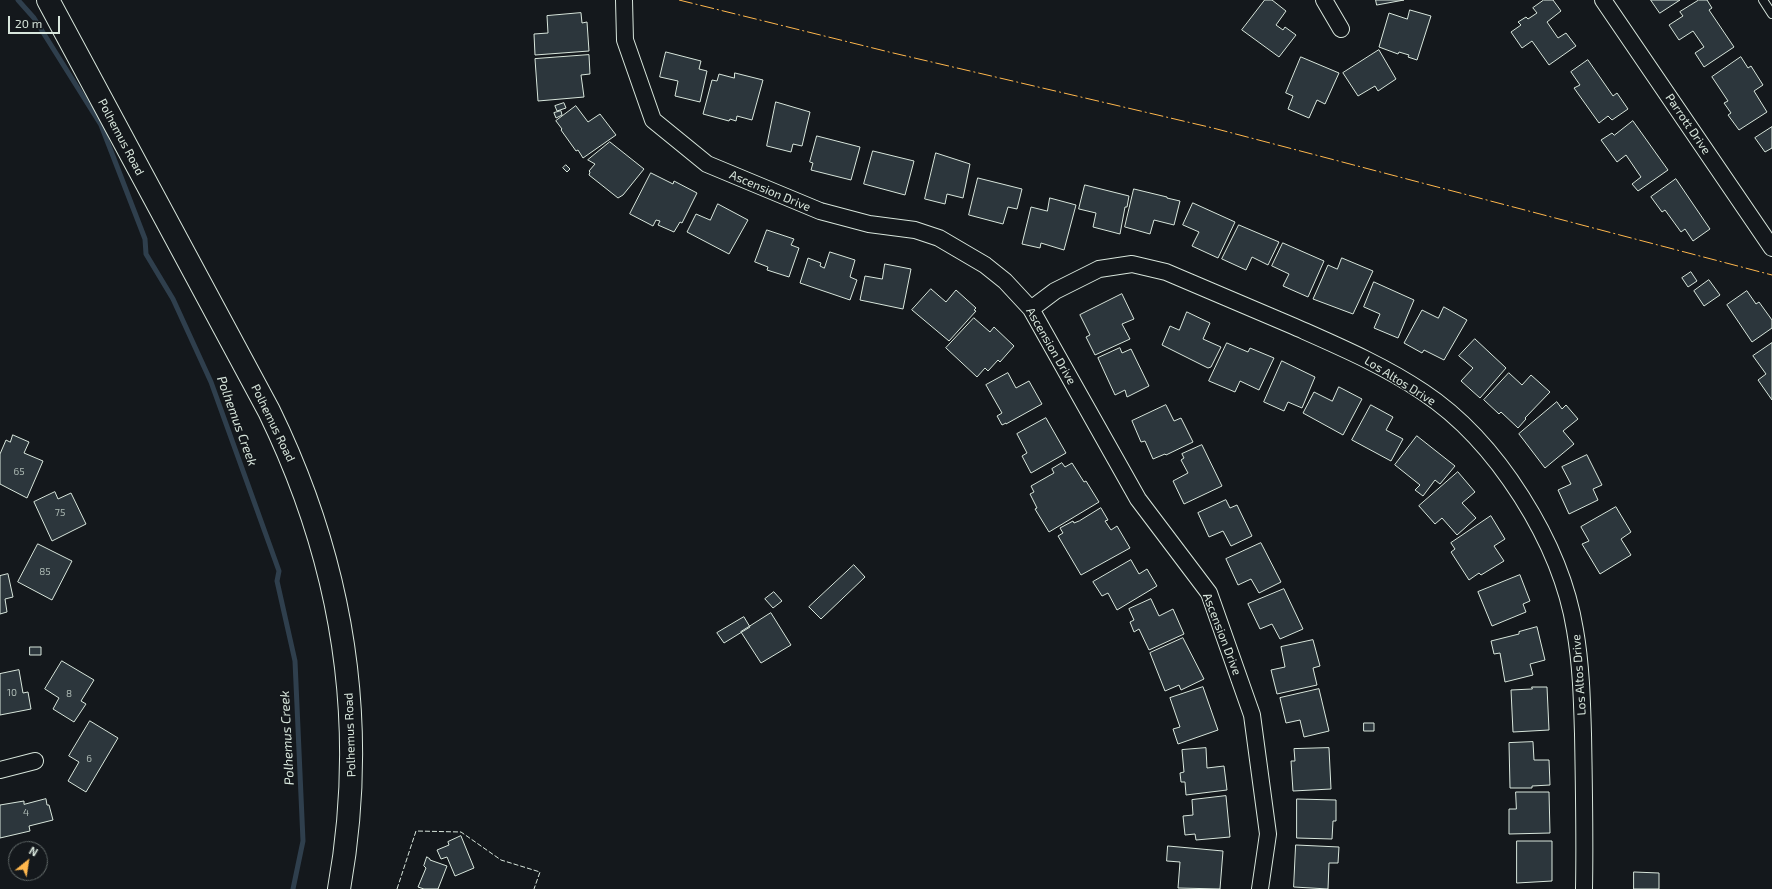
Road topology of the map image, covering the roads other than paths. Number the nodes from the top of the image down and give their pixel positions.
1 (48, 0) edge
2 (624, 0) edge
3 (1324, 0) edge
4 (1603, 0) edge
5 (1763, 0) edge
6 (1772, 14) edge
7 (1341, 29) dead end
8 (1772, 248) edge
9 (1030, 309) junction
10 (35, 761) dead end
11 (0, 770) edge
12 (340, 889) edge
13 (1260, 889) edge
14 (1584, 889) edge

1 - 12 main road, Polhemus Road
2 - 9 street, Ascension Drive
3 - 7 street
4 - 8 street, Parrott Drive
5 - 6 lane
9 - 13 street, Ascension Drive
9 - 14 street, Los Altos Drive
10 - 11 street

